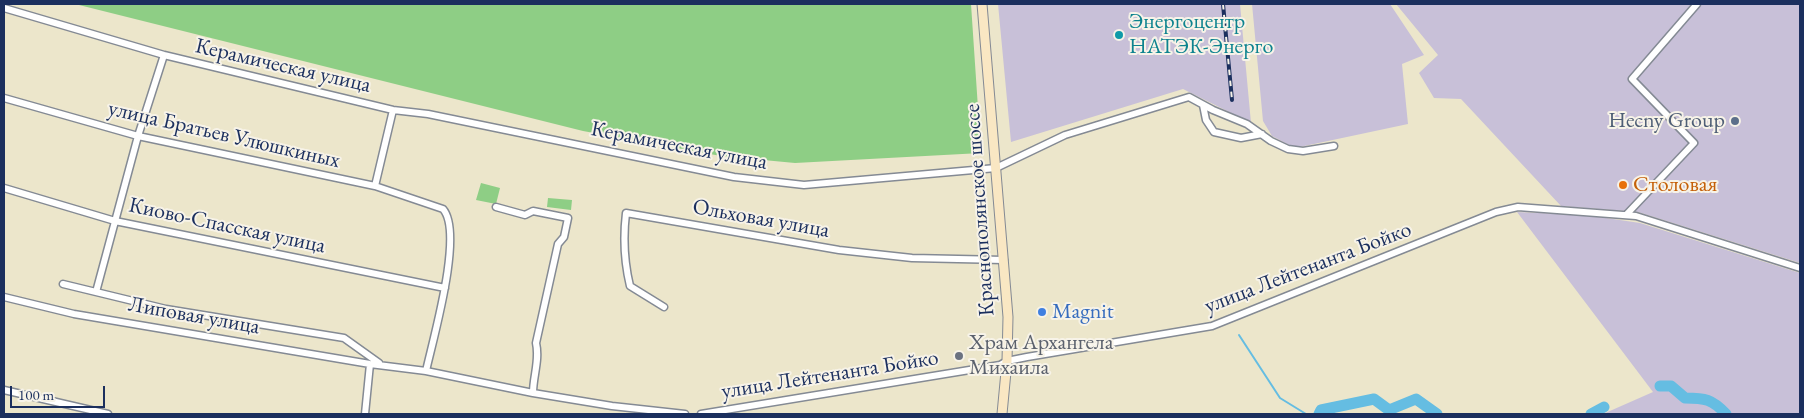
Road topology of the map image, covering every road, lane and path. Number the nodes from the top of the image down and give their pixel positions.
1 (982, 4) edge
2 (1696, 4) edge
3 (4, 8) edge
4 (164, 55) junction
5 (4, 98) edge
6 (1203, 105) junction
7 (393, 110) junction
8 (1262, 134) junction
9 (138, 136) junction
10 (1334, 146) dead end
11 (996, 168) junction
12 (375, 186) junction
13 (4, 188) edge
14 (496, 207) dead end
15 (1626, 216) junction
16 (115, 221) junction
17 (1004, 260) junction
18 (1800, 268) edge
19 (63, 284) dead end
20 (445, 288) junction
21 (96, 292) junction
22 (4, 297) edge
23 (664, 307) dead end
24 (1007, 360) junction
25 (370, 364) junction
26 (380, 364) junction
27 (426, 371) junction
28 (4, 390) edge
29 (533, 393) junction
30 (108, 414) edge
31 (365, 414) edge
32 (685, 414) edge
33 (701, 414) edge
34 (1002, 414) edge

1 - 11 main road, Краснополянское шоссе
2 - 15 street
3 - 4 street, Керамическая улица
4 - 7 street, Керамическая улица
4 - 9 street
5 - 9 street, улица Братьев Улюшкиных
6 - 8 street, Керамическая улица
6 - 8 street
6 - 11 street, Керамическая улица
7 - 11 street, Керамическая улица
7 - 12 street
8 - 10 street, Керамическая улица
9 - 12 street, улица Братьев Улюшкиных
9 - 16 street
11 - 17 main road, Краснополянское шоссе
12 - 20 street, улица Братьев Улюшкиных
13 - 16 street, Киово-Спасская улица
14 - 29 street
15 - 18 street, улица Лейтенанта Бойко
15 - 24 street, улица Лейтенанта Бойко
16 - 20 street, Киово-Спасская улица
16 - 21 street
17 - 23 street, Ольховая улица
17 - 24 main road, Краснополянское шоссе
19 - 21 street
20 - 27 street
21 - 26 street
22 - 25 street, Липовая улица
24 - 33 street, улица Лейтенанта Бойко
24 - 34 main road, Краснополянское шоссе
25 - 26 street, Липовая улица
25 - 31 street
26 - 27 street
27 - 29 street
28 - 30 street
29 - 32 street

